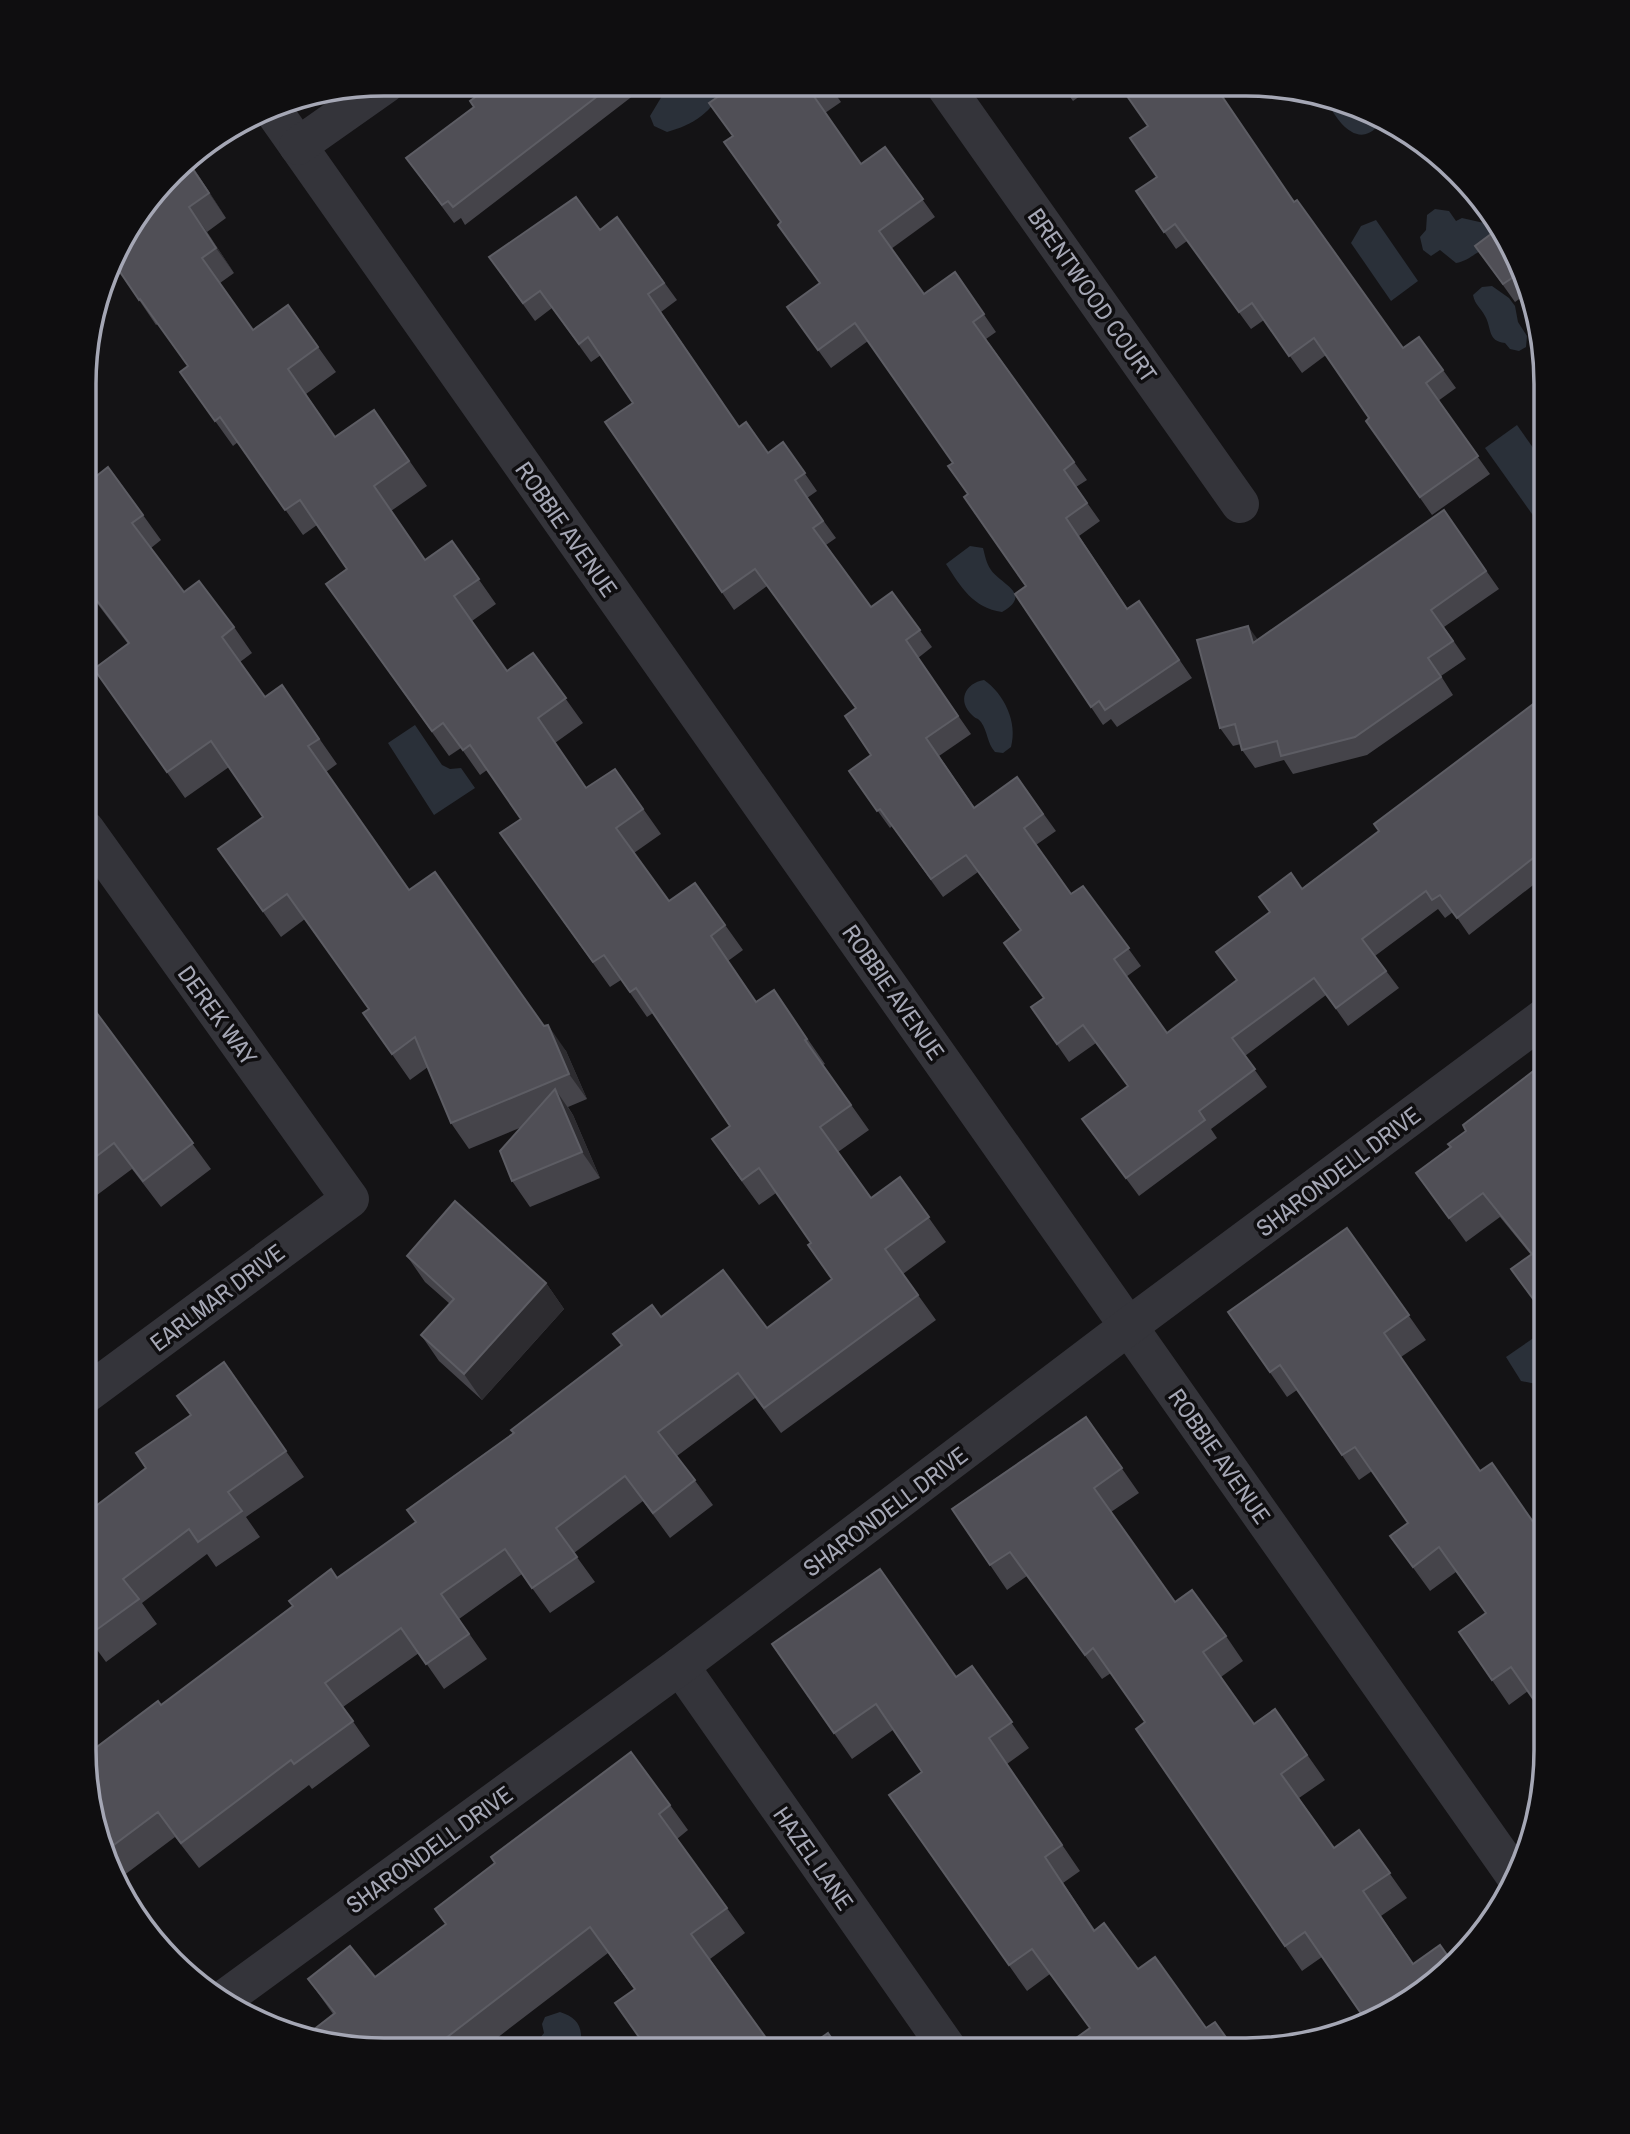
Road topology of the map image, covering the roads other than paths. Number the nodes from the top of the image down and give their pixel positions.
1 (952, 96) edge
2 (368, 97) edge
3 (277, 117) edge
4 (298, 146) junction
5 (1240, 504) dead end
6 (96, 844) edge
7 (1534, 1025) edge
8 (350, 1199) joint
9 (1129, 1326) junction
10 (96, 1387) edge
11 (680, 1666) junction
12 (1509, 1866) edge
13 (231, 1993) edge
14 (940, 2038) edge

1 - 5 street, BRENTWOOD COURT
2 - 4 street
3 - 4 street, ROBBIE AVENUE
4 - 9 street, ROBBIE AVENUE
6 - 8 street, DEREK WAY
7 - 9 street, SHARONDELL DRIVE
8 - 10 street, EARLMAR DRIVE
9 - 11 street, SHARONDELL DRIVE
9 - 12 street, ROBBIE AVENUE
11 - 13 street, SHARONDELL DRIVE
11 - 14 street, HAZEL LANE

